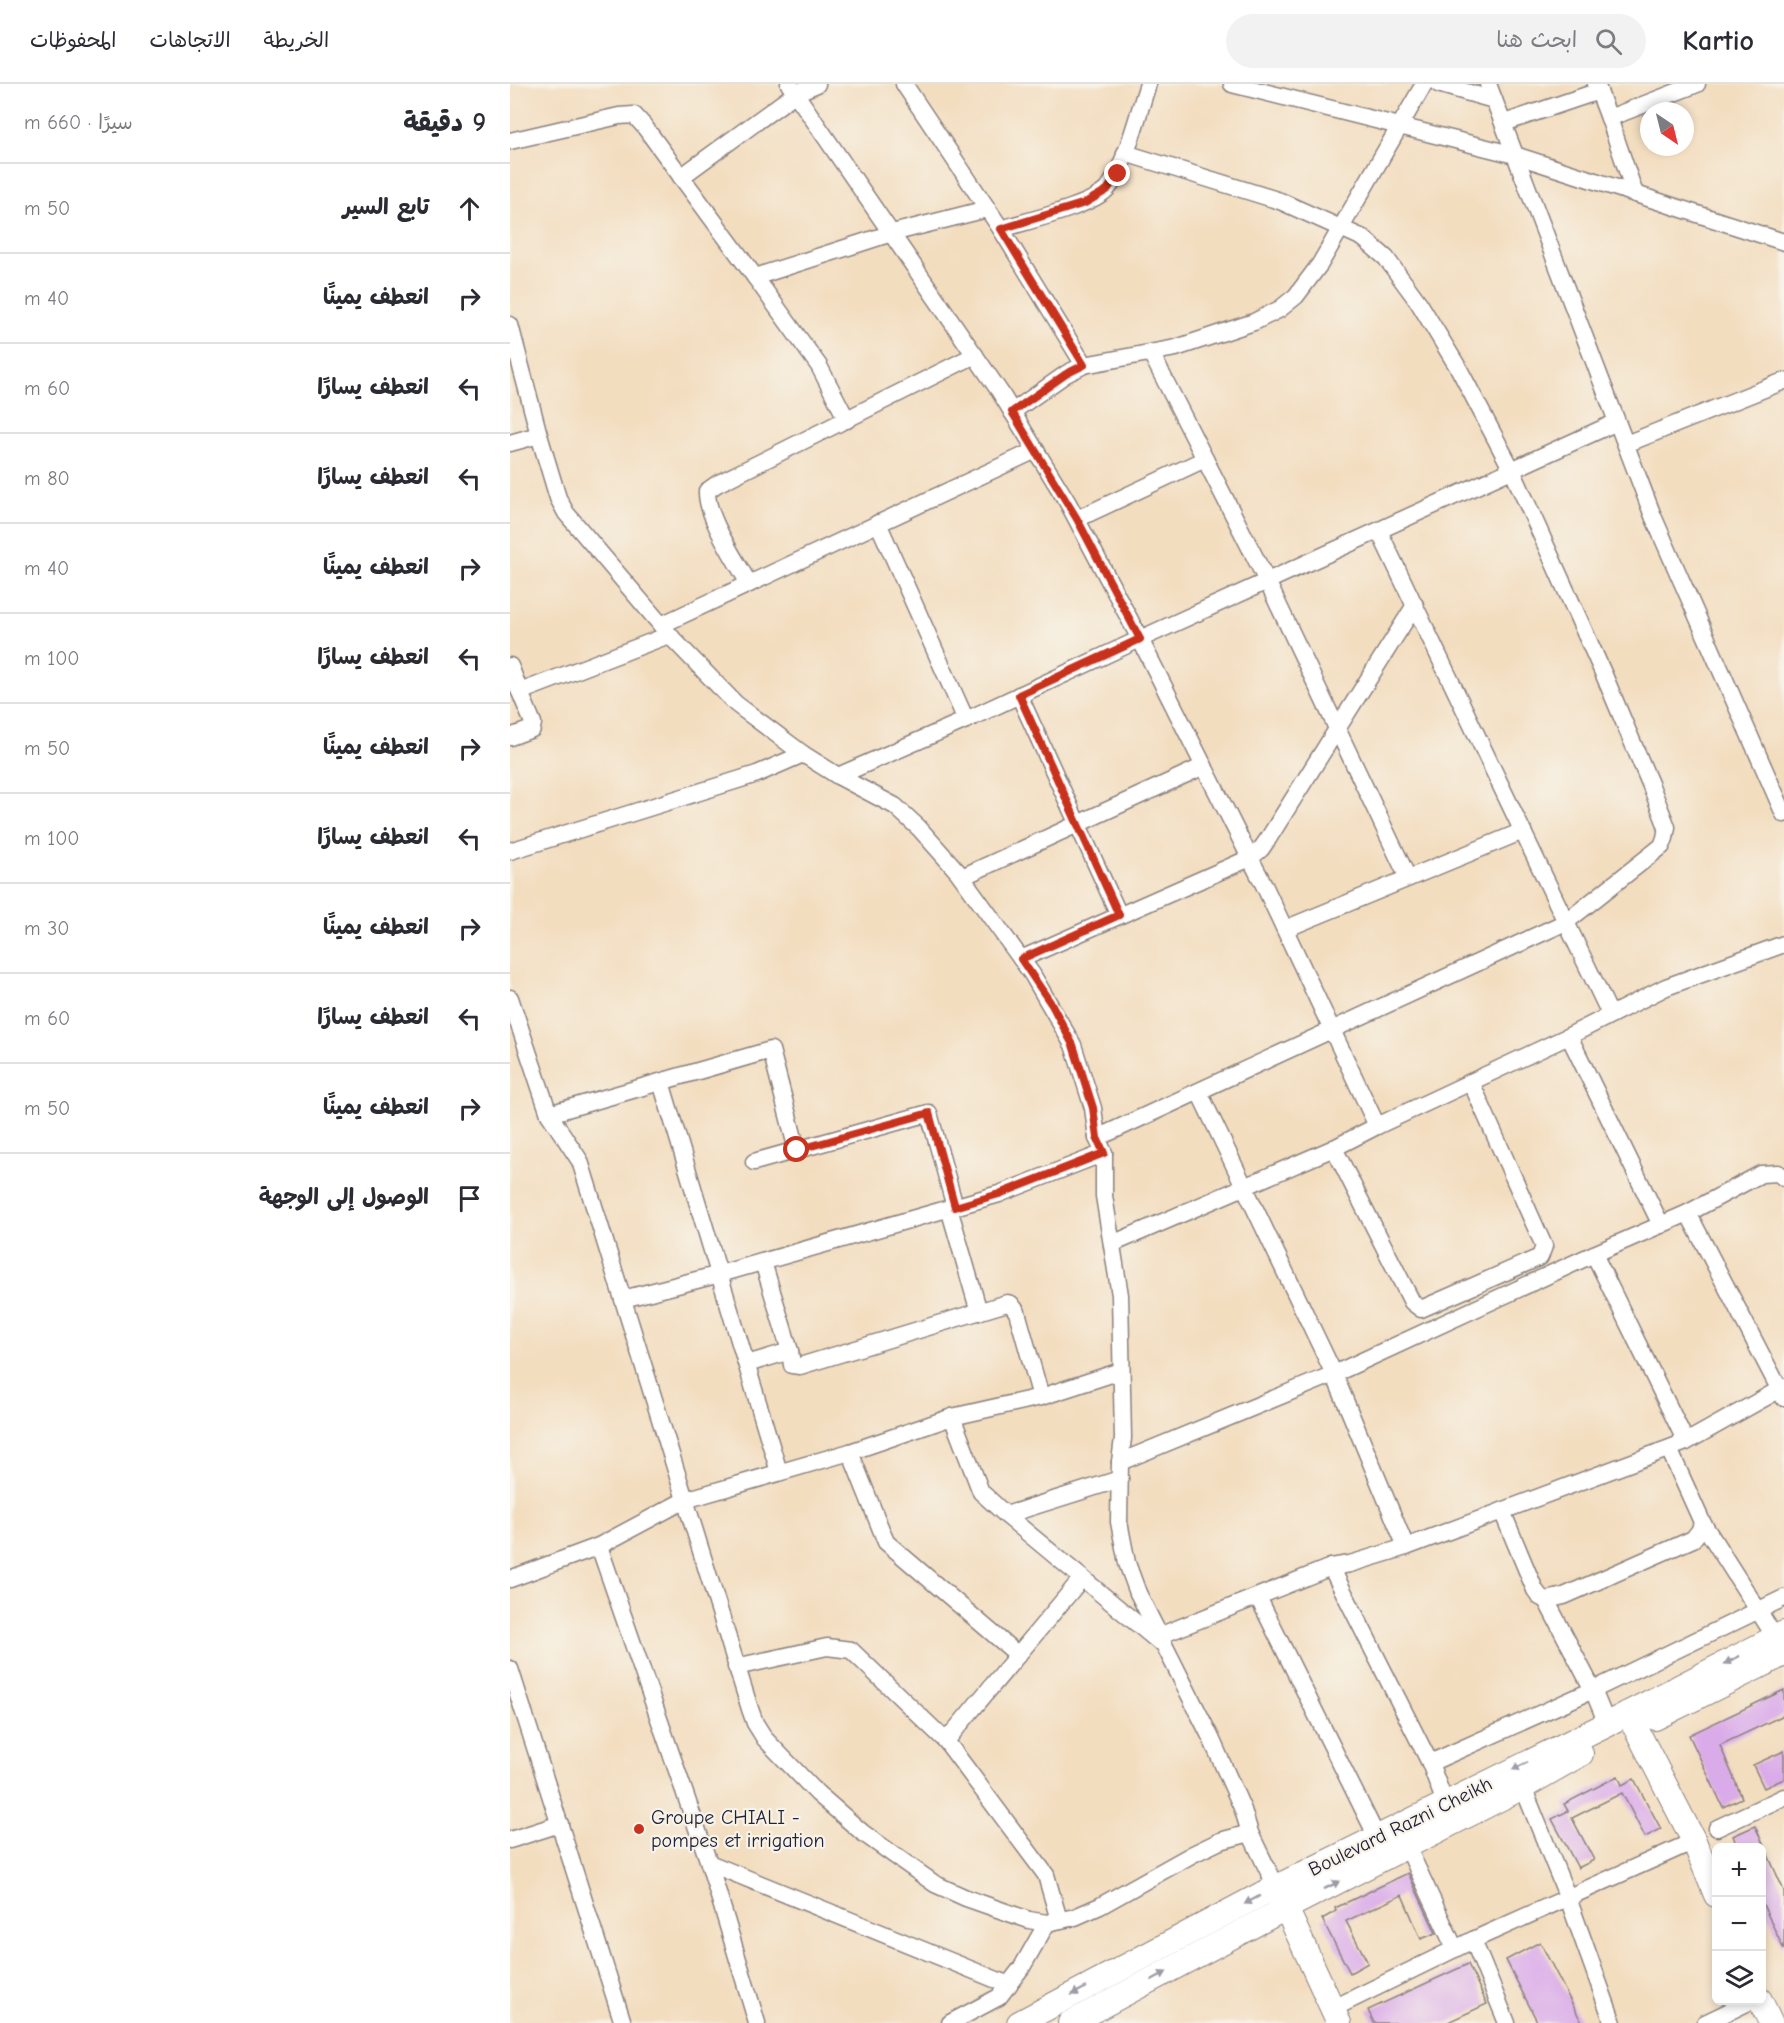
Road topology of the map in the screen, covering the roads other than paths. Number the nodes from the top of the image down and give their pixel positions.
1 (817, 84) edge
2 (904, 84) edge
3 (1148, 84) edge
4 (1232, 84) edge
5 (1424, 84) edge
6 (1438, 84) edge
7 (1697, 84) edge
8 (792, 88) edge
9 (1598, 88) edge
10 (1491, 92) edge
11 (1609, 118) junction
12 (1504, 123) junction
13 (1400, 127) junction
14 (510, 141) edge
15 (1125, 153) junction
16 (1515, 155) junction
17 (681, 177) junction
18 (1635, 194) junction
19 (987, 209) junction
20 (1341, 228) junction
21 (1001, 229) junction
22 (892, 233) junction
23 (1784, 242) edge
24 (755, 277) junction
25 (510, 325) edge
26 (1151, 353) junction
27 (975, 355) junction
28 (1084, 365) junction
29 (1784, 381) edge
30 (1012, 412) junction
31 (847, 420) junction
32 (1617, 422) junction
33 (539, 435) junction
34 (510, 443) edge
35 (1626, 444) junction
36 (1036, 450) junction
37 (1205, 459) junction
38 (1512, 470) junction
39 (1077, 519) junction
40 (879, 523) junction
41 (1379, 531) junction
42 (1267, 581) junction
43 (748, 584) junction
44 (1415, 605) junction
45 (665, 630) junction
46 (1140, 639) junction
47 (510, 666) edge
48 (520, 692) junction
49 (1019, 695) junction
50 (966, 720) junction
51 (1337, 730) junction
52 (510, 737) edge
53 (802, 754) junction
54 (1204, 766) junction
55 (838, 776) junction
56 (1784, 814) edge
57 (1077, 824) junction
58 (1523, 831) junction
59 (510, 851) edge
60 (1250, 858) junction
61 (962, 877) junction
62 (1408, 879) junction
63 (1119, 915) junction
64 (1566, 922) junction
65 (1285, 929) junction
66 (1784, 944) edge
67 (1021, 959) junction
68 (510, 998) edge
69 (1610, 1014) junction
70 (1332, 1030) junction
71 (1569, 1036) junction
72 (661, 1082) junction
73 (1471, 1082) junction
74 (1199, 1092) junction
75 (549, 1114) junction
76 (1377, 1126) junction
77 (1101, 1146) junction
78 (1334, 1148) junction
79 (797, 1150) junction
80 (754, 1162) dead end
81 (1784, 1178) edge
82 (1245, 1186) junction
83 (952, 1207) junction
84 (1688, 1214) junction
85 (1661, 1225) junction
86 (1112, 1244) junction
87 (1594, 1254) junction
88 (763, 1262) junction
89 (720, 1274) junction
90 (623, 1299) junction
91 (979, 1312) junction
92 (790, 1351) junction
93 (747, 1364) junction
94 (1121, 1371) junction
95 (1334, 1374) junction
96 (1783, 1392) edge
97 (1041, 1397) junction
98 (952, 1418) junction
99 (1686, 1442) junction
100 (1669, 1449) junction
101 (850, 1452) junction
102 (1120, 1462) junction
103 (779, 1472) junction
104 (1119, 1479) junction
105 (685, 1500) junction
106 (1502, 1511) junction
107 (1006, 1515) junction
108 (1702, 1522) junction
109 (599, 1546) junction
110 (1406, 1546) junction
111 (1332, 1567) junction
112 (1082, 1578) junction
113 (510, 1579) edge
114 (1258, 1597) junction
115 (1784, 1598) edge
116 (1546, 1600) junction
117 (1758, 1610) junction
118 (1162, 1641) junction
119 (1781, 1642) edge
120 (1018, 1655) junction
121 (736, 1667) junction
122 (510, 1669) edge
123 (1593, 1690) junction
124 (1623, 1722) junction
125 (946, 1741) junction
126 (1430, 1763) junction
127 (1523, 1787) junction
128 (1784, 1797) edge
129 (1445, 1803) junction
130 (560, 1824) junction
131 (1717, 1827) dead end
132 (1250, 1833) junction
133 (1377, 1837) junction
134 (510, 1840) edge
135 (1694, 1841) junction
136 (1407, 1846) junction
137 (709, 1863) junction
138 (1712, 1885) edge
139 (1281, 1897) junction
140 (1568, 1898) junction
141 (1053, 1921) junction
142 (1473, 1940) junction
143 (1455, 1949) junction
144 (1009, 1985) junction
145 (1744, 2005) edge
146 (1762, 2005) edge
147 (1336, 2016) edge
148 (623, 2023) edge
149 (757, 2023) edge
150 (950, 2023) edge
151 (1019, 2023) edge
152 (1071, 2023) edge
153 (1507, 2023) edge
154 (1613, 2023) edge
155 (1705, 2023) edge
156 (1771, 2023) edge

1 - 8 street
2 - 19 street
3 - 15 street
4 - 13 street
5 - 13 street
6 - 10 street
7 - 11 street
8 - 17 street
8 - 22 street
9 - 11 street
9 - 12 street
10 - 12 street
11 - 18 street
12 - 16 street
13 - 16 street
13 - 20 street
14 - 17 street
15 - 20 street
15 - 21 street
16 - 18 street
16 - 32 street
17 - 24 street
18 - 23 street
19 - 21 street
19 - 22 street
20 - 26 street
20 - 38 street
21 - 28 street
22 - 24 street
22 - 27 street
24 - 31 street
25 - 33 street
26 - 28 street
26 - 37 street
27 - 30 street
27 - 31 street
28 - 30 street
29 - 35 street
30 - 36 street
31 - 43 street
32 - 35 street
32 - 38 street
33 - 34 street
33 - 45 street
35 - 56 street
36 - 39 street
36 - 40 street
37 - 39 street
37 - 42 street
38 - 41 street
38 - 64 street
39 - 46 street
40 - 43 street
40 - 50 street
41 - 42 street
41 - 44 street
42 - 46 street
42 - 51 street
43 - 45 street
44 - 51 street
44 - 58 street
45 - 48 street
45 - 53 street
46 - 49 street
46 - 54 street
47 - 48 street
48 - 52 street
49 - 50 street
49 - 57 street
50 - 55 street
51 - 60 street
51 - 62 street
53 - 55 street
53 - 59 street
54 - 57 street
54 - 60 street
55 - 61 street
57 - 61 street
57 - 63 street
58 - 62 street
58 - 64 street
60 - 63 street
60 - 65 street
61 - 67 street
62 - 65 street
63 - 67 street
64 - 69 street
64 - 70 street
65 - 70 street
66 - 69 street
67 - 77 street
68 - 75 street
69 - 71 street
70 - 74 street
70 - 76 street
71 - 73 street
71 - 85 street
72 - 75 street
72 - 79 street
72 - 89 street
73 - 76 street
73 - 78 street
74 - 77 street
74 - 82 street
75 - 90 street
76 - 78 street
77 - 83 street
77 - 86 street
78 - 82 street
79 - 80 street
79 - 83 street
81 - 84 street
82 - 86 street
82 - 95 street
83 - 88 street
83 - 91 street
84 - 85 street
84 - 96 street
85 - 87 street
86 - 94 street
87 - 95 street
87 - 99 street
88 - 89 street
88 - 92 street
89 - 90 street
89 - 93 street
90 - 105 street
91 - 92 street
91 - 97 street
92 - 93 street
93 - 103 street
94 - 97 street
94 - 102 street
95 - 102 street
95 - 110 street
96 - 99 street
97 - 98 street
98 - 101 street
98 - 107 street
99 - 100 street
100 - 106 street
100 - 108 street
101 - 103 street
101 - 120 street
102 - 104 street
103 - 105 street
104 - 107 street
104 - 118 street
105 - 109 street
105 - 121 street
106 - 110 street
106 - 116 street
107 - 112 street
108 - 116 street
108 - 117 street
109 - 113 street
109 - 137 street
110 - 111 street
111 - 114 street
111 - 126 street
112 - 118 street
112 - 120 street
114 - 118 street
114 - 133 street
115 - 117 street
116 - 123 street
117 - 119 street
117 - 123 street
118 - 132 street
119 - 124 main road, Boulevard Razni Cheikh
120 - 125 street
121 - 125 street
121 - 141 street
122 - 130 street
123 - 124 street
123 - 126 street
124 - 127 main road, Boulevard Razni Cheikh
124 -> 129 main road, Boulevard Razni Cheikh
124 - 135 main road
125 - 141 street
126 - 129 street
127 - 136 main road, Boulevard Razni Cheikh
127 - 140 street
128 - 131 street
129 - 133 main road, Boulevard Razni Cheikh
130 - 134 street
130 - 148 street
132 - 139 street
132 - 141 street
133 - 139 main road, Boulevard Razni Cheikh
135 - 138 main road
135 - 140 street
139 -> 136 main road, Boulevard Razni Cheikh
136 - 143 street
137 - 144 street
137 - 149 street
139 - 147 main road
139 -> 151 main road, Boulevard Razni Cheikh
152 -> 139 main road, Boulevard Razni Cheikh
140 - 142 street
140 - 154 street
141 - 144 street
142 - 143 street
142 - 153 street
143 - 147 street
144 - 150 street
145 - 155 street
146 - 156 main road

